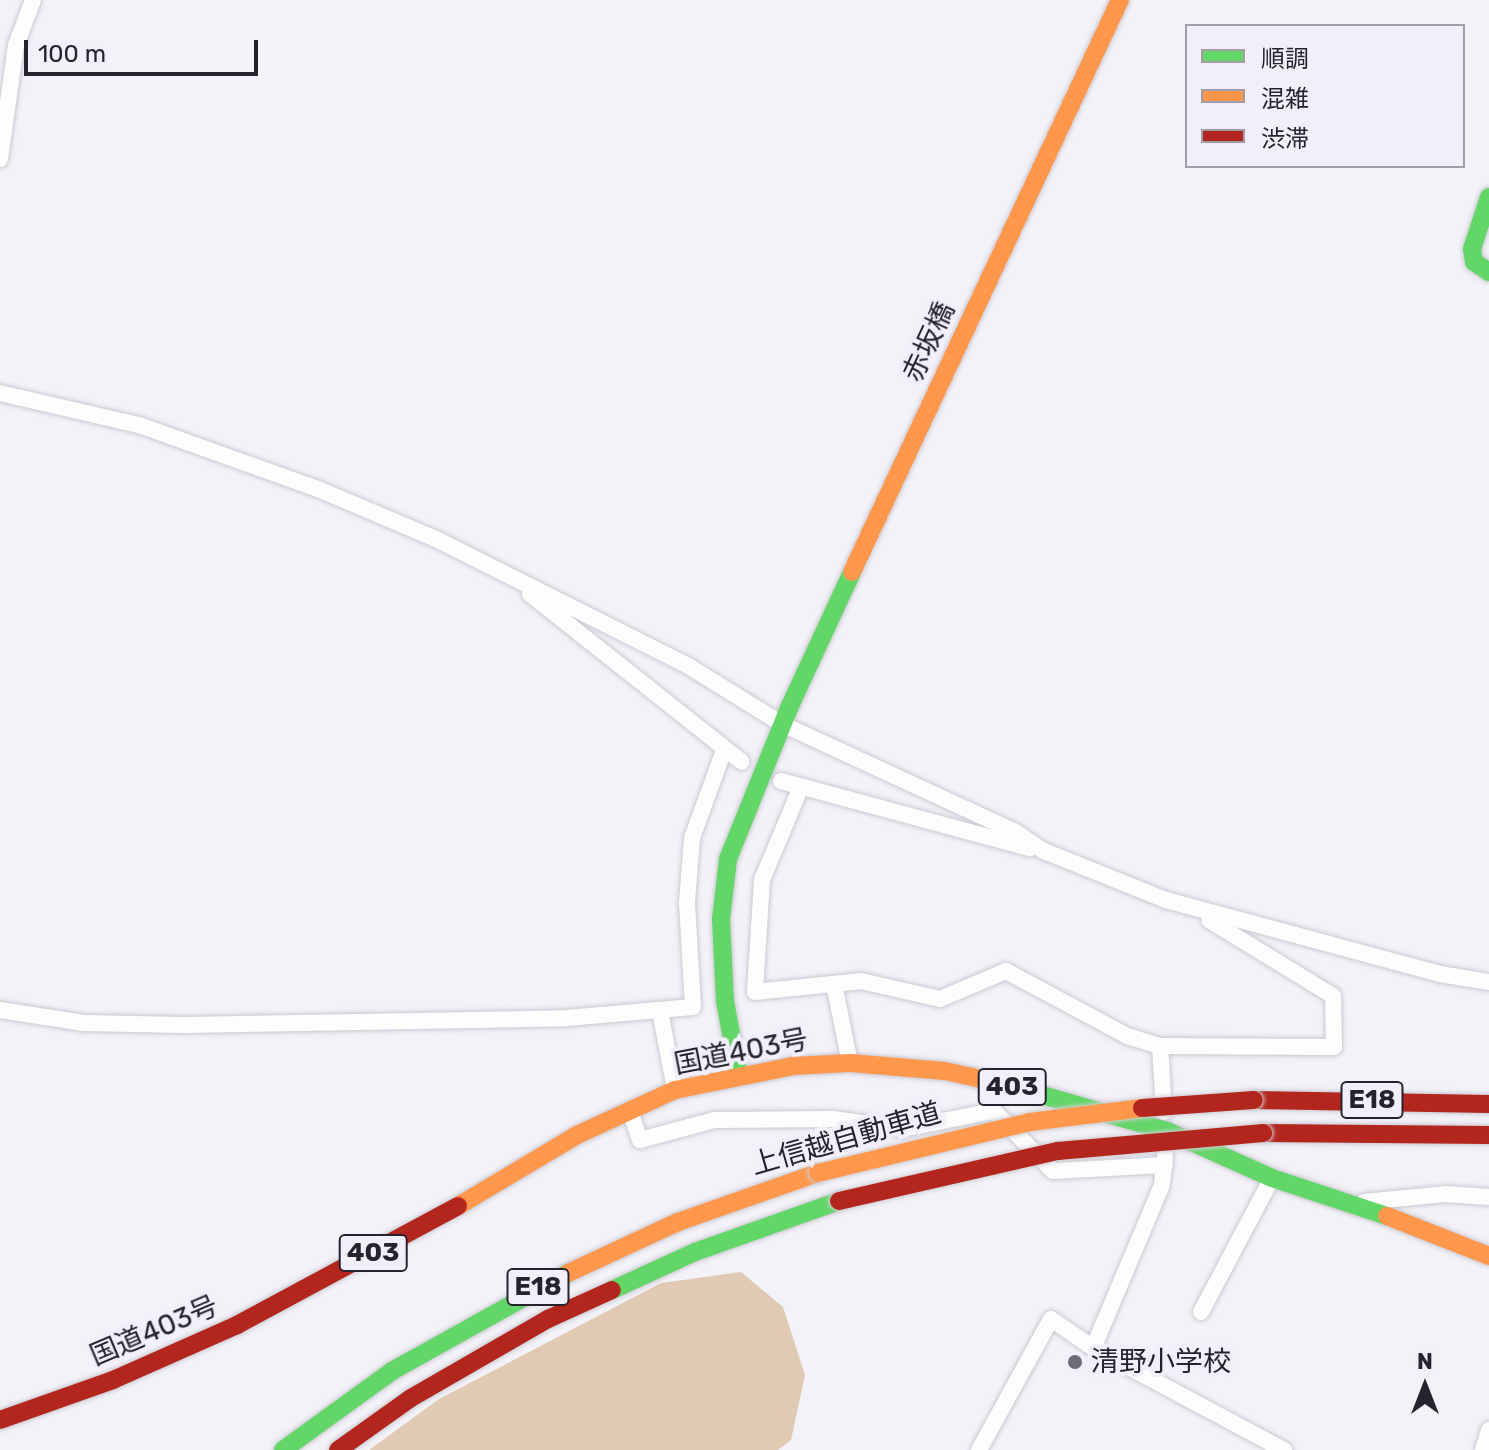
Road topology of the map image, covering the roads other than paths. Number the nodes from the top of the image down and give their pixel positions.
1 (33, 0) edge
2 (1120, 0) edge
3 (0, 159) edge
4 (1489, 197) edge
5 (1489, 272) edge
6 (0, 393) edge
7 (510, 580) junction
8 (786, 716) junction
9 (724, 750) junction
10 (742, 762) dead end
11 (781, 781) dead end
12 (801, 787) junction
13 (1044, 851) junction
14 (1166, 900) junction
15 (1489, 982) edge
16 (834, 984) junction
17 (0, 1010) edge
18 (660, 1011) junction
19 (1160, 1046) junction
20 (850, 1063) junction
21 (739, 1076) junction
22 (675, 1090) junction
23 (1489, 1104) edge
24 (630, 1111) junction
25 (1167, 1131) junction
26 (1489, 1135) edge
27 (1165, 1165) junction
28 (1272, 1178) junction
29 (1489, 1197) edge
30 (1354, 1203) junction
31 (1489, 1256) edge
32 (1201, 1312) dead end
33 (1093, 1348) junction
34 (0, 1420) edge
35 (1489, 1430) edge
36 (283, 1450) edge
37 (338, 1450) edge
38 (979, 1450) edge
39 (1284, 1450) edge
40 (1483, 1450) edge

1 - 3 street
2 - 8 main road, 赤坂橋
4 - 5 main road
6 - 7 street
7 - 8 street
7 - 9 street
8 - 13 street
8 - 21 main road, 赤坂橋
9 - 10 street
9 - 18 street
11 - 12 street
12 - 13 street
12 - 16 street
13 - 14 street
14 - 15 street
14 - 19 street
16 - 19 street
16 - 20 street
17 - 18 street
18 - 22 street
19 - 25 street
20 - 21 main road, 国道403号 / 403
20 - 25 main road, 国道403号 / 403
21 - 22 main road, 国道403号 / 403
22 - 24 main road, 国道403号 / 403
23 - 36 main road, 上信越自動車道 / E18, bridge
24 - 27 street
24 - 34 main road, 国道403号 / 403
25 - 27 street
25 - 28 main road, 国道403号 / 403
26 - 37 main road, 上信越自動車道 / E18, bridge
27 - 33 street
28 - 30 main road, 国道403号 / 403
28 - 32 street
29 - 30 street
30 - 31 main road, 国道403号 / 403
33 - 38 street
33 - 39 street
35 - 40 street

